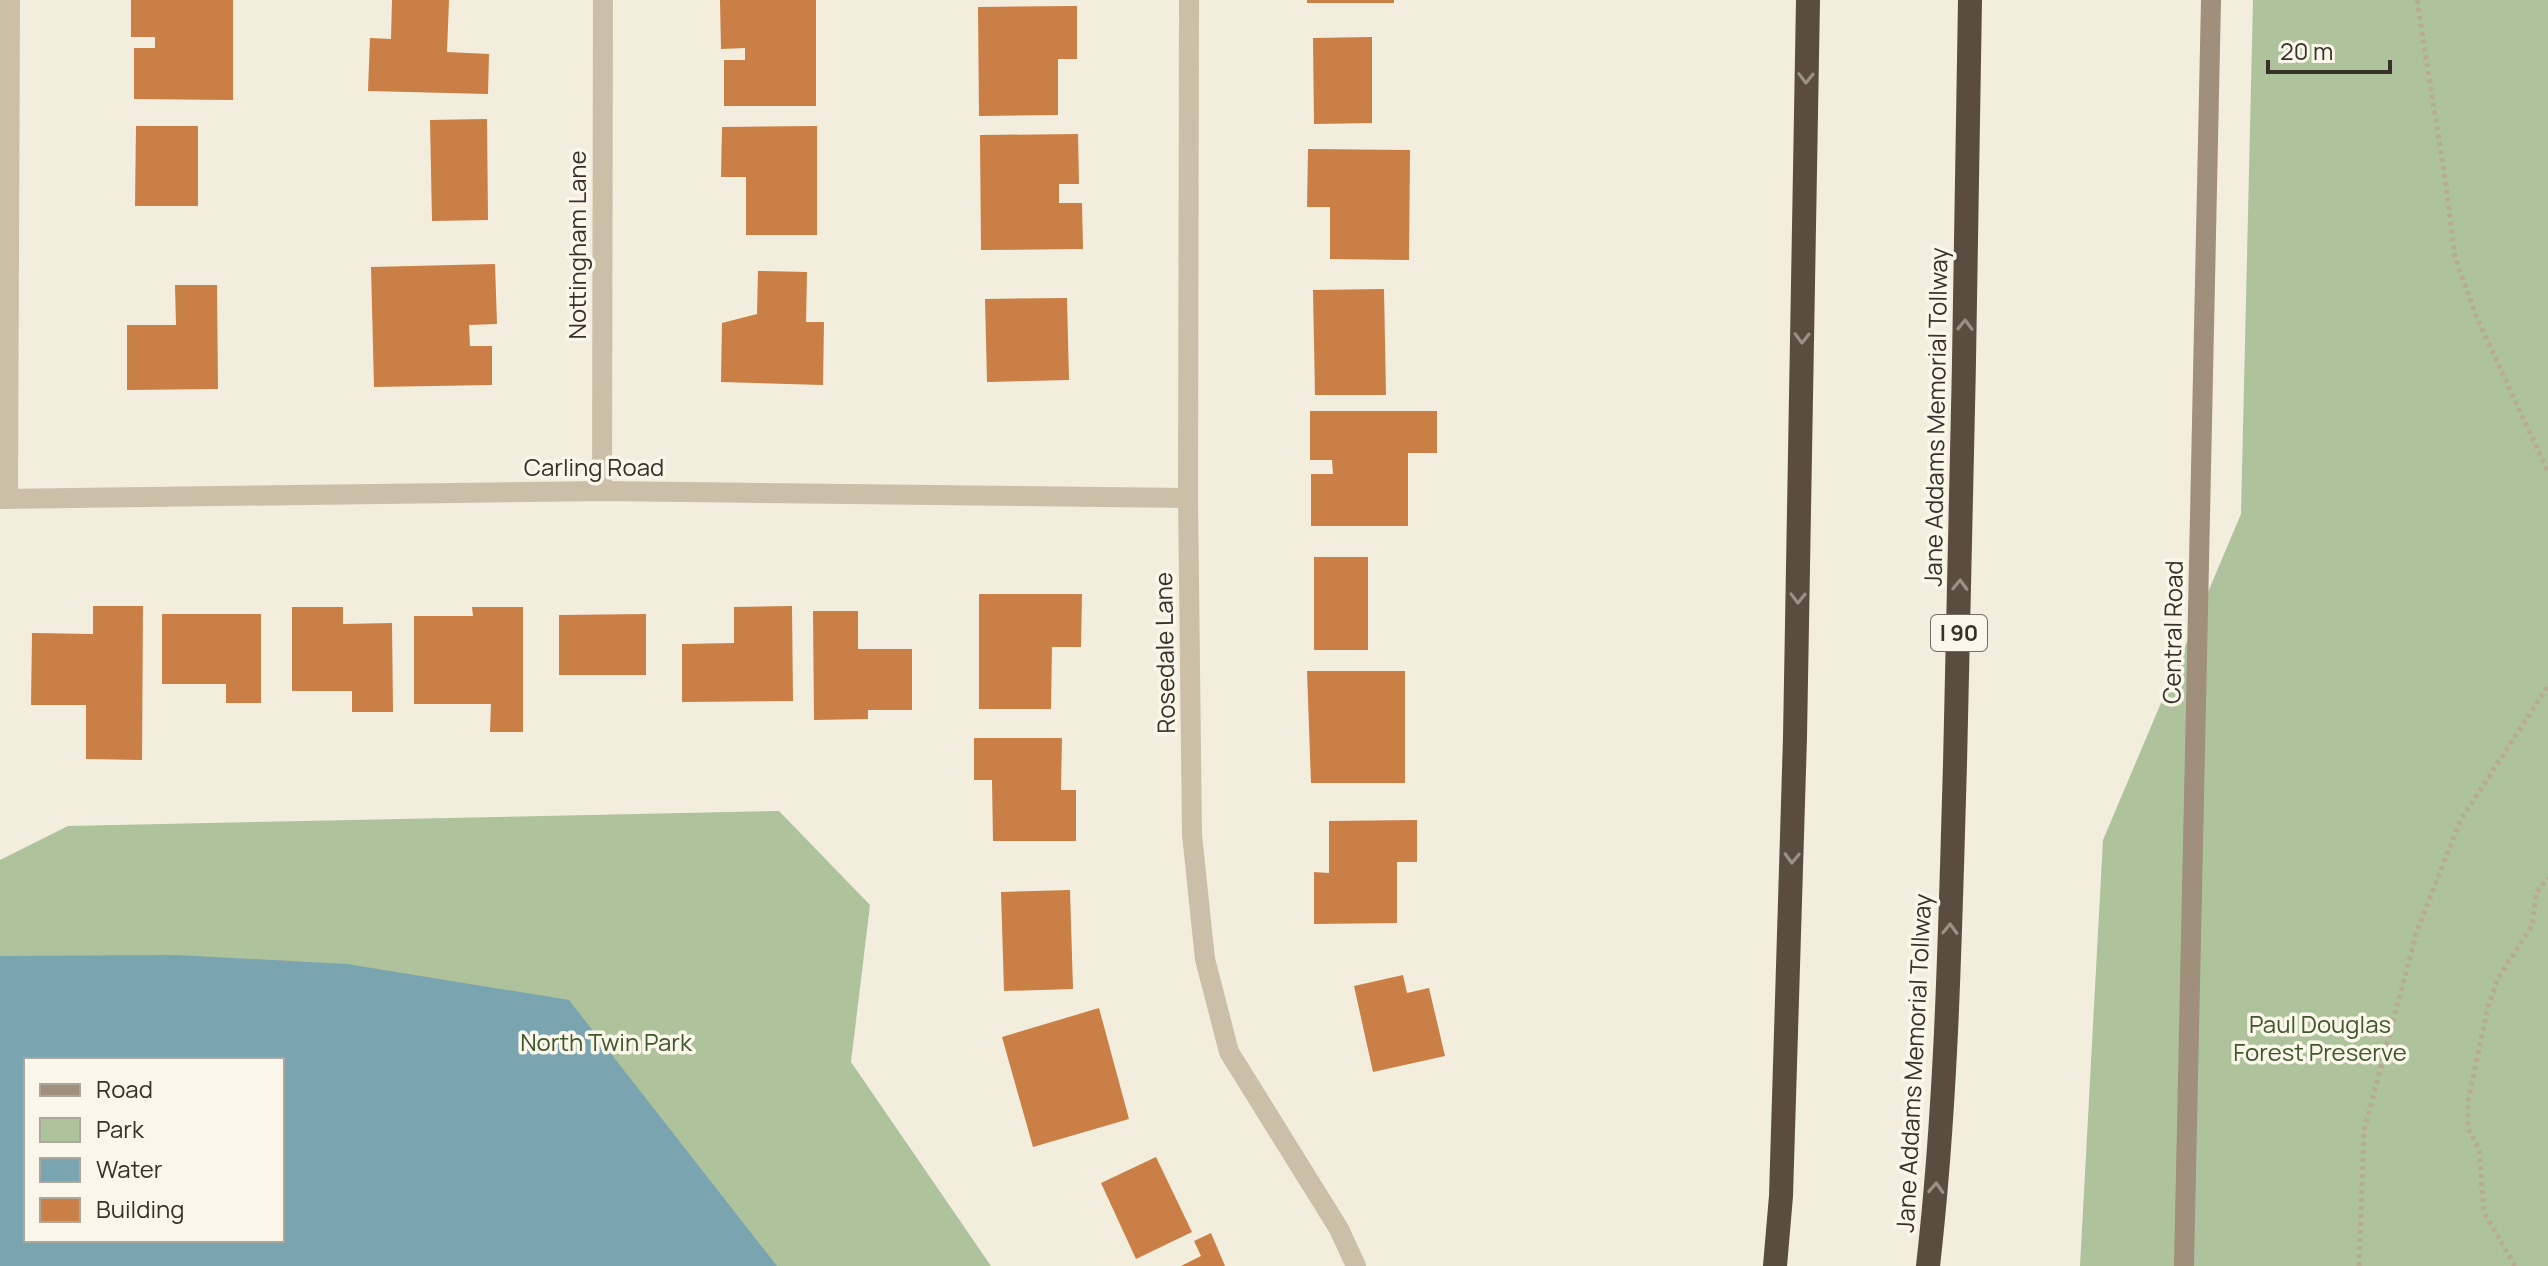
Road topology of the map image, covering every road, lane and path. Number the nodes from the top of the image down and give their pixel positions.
1 (10, 0) edge
2 (603, 0) edge
3 (1189, 0) edge
4 (1808, 0) edge
5 (1970, 0) edge
6 (2211, 0) edge
7 (2417, 0) edge
8 (2548, 472) edge
9 (602, 491) junction
10 (1188, 498) junction
11 (4, 499) edge
12 (2548, 686) edge
13 (2548, 878) edge
14 (1356, 1266) edge
15 (1775, 1266) edge
16 (1928, 1266) edge
17 (2184, 1266) edge
18 (2359, 1266) edge
19 (2515, 1266) edge

1 - 11 street
2 - 9 street, Nottingham Lane
3 - 10 street, Rosedale Lane
4 -> 15 highway
16 -> 5 highway, Jane Addams Memorial Tollway / I 90
6 - 17 street, Central Road
7 - 8 path
9 - 10 street, Carling Road
9 - 11 street, Carling Road
10 - 14 street, Rosedale Lane
12 - 18 path
13 - 19 path

